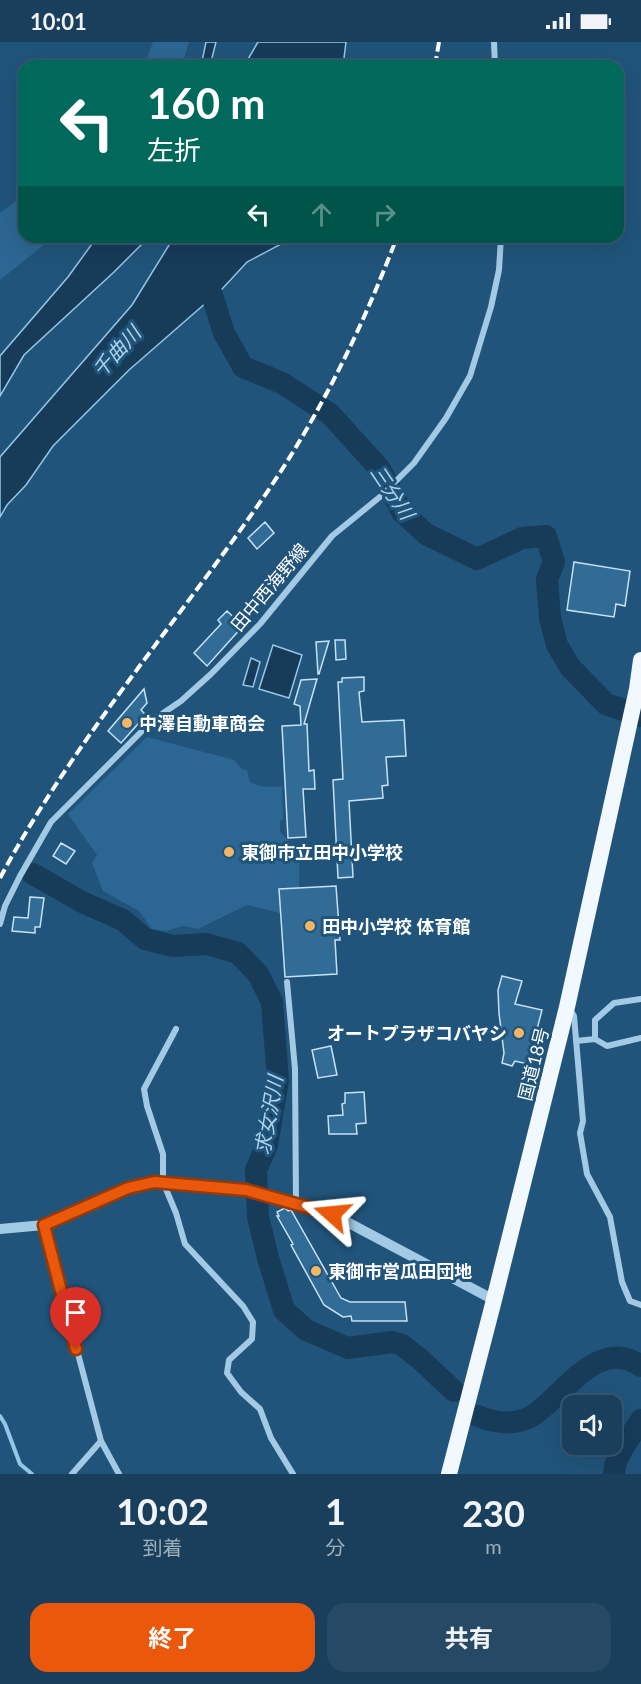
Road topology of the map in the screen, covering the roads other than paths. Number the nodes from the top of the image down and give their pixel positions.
1 (494, 42) edge
2 (495, 60) edge
3 (500, 243) edge
4 (641, 660) edge
5 (0, 924) edge
6 (287, 982) dead end
7 (641, 999) edge
8 (567, 1007) junction
9 (176, 1029) dead end
10 (641, 1038) edge
11 (595, 1039) junction
12 (576, 1041) junction
13 (163, 1182) junction
14 (296, 1203) junction
15 (44, 1225) junction
16 (0, 1229) edge
17 (494, 1300) junction
18 (641, 1305) edge
19 (101, 1441) junction
20 (72, 1474) edge
21 (119, 1474) edge
22 (293, 1474) edge
23 (449, 1474) edge

1 - 2 street
3 - 5 street, 田中西海野線
4 - 8 highway, 国道18号
6 - 14 street
7 - 11 street
8 - 12 street
8 - 17 highway, 国道18号
9 - 13 street
10 - 11 street
11 - 12 street
12 - 18 street
13 - 14 street
13 - 15 street
13 - 22 street
14 - 17 street
15 - 16 street
15 - 19 street
17 - 23 highway, 国道18号
19 - 20 street
19 - 21 street

